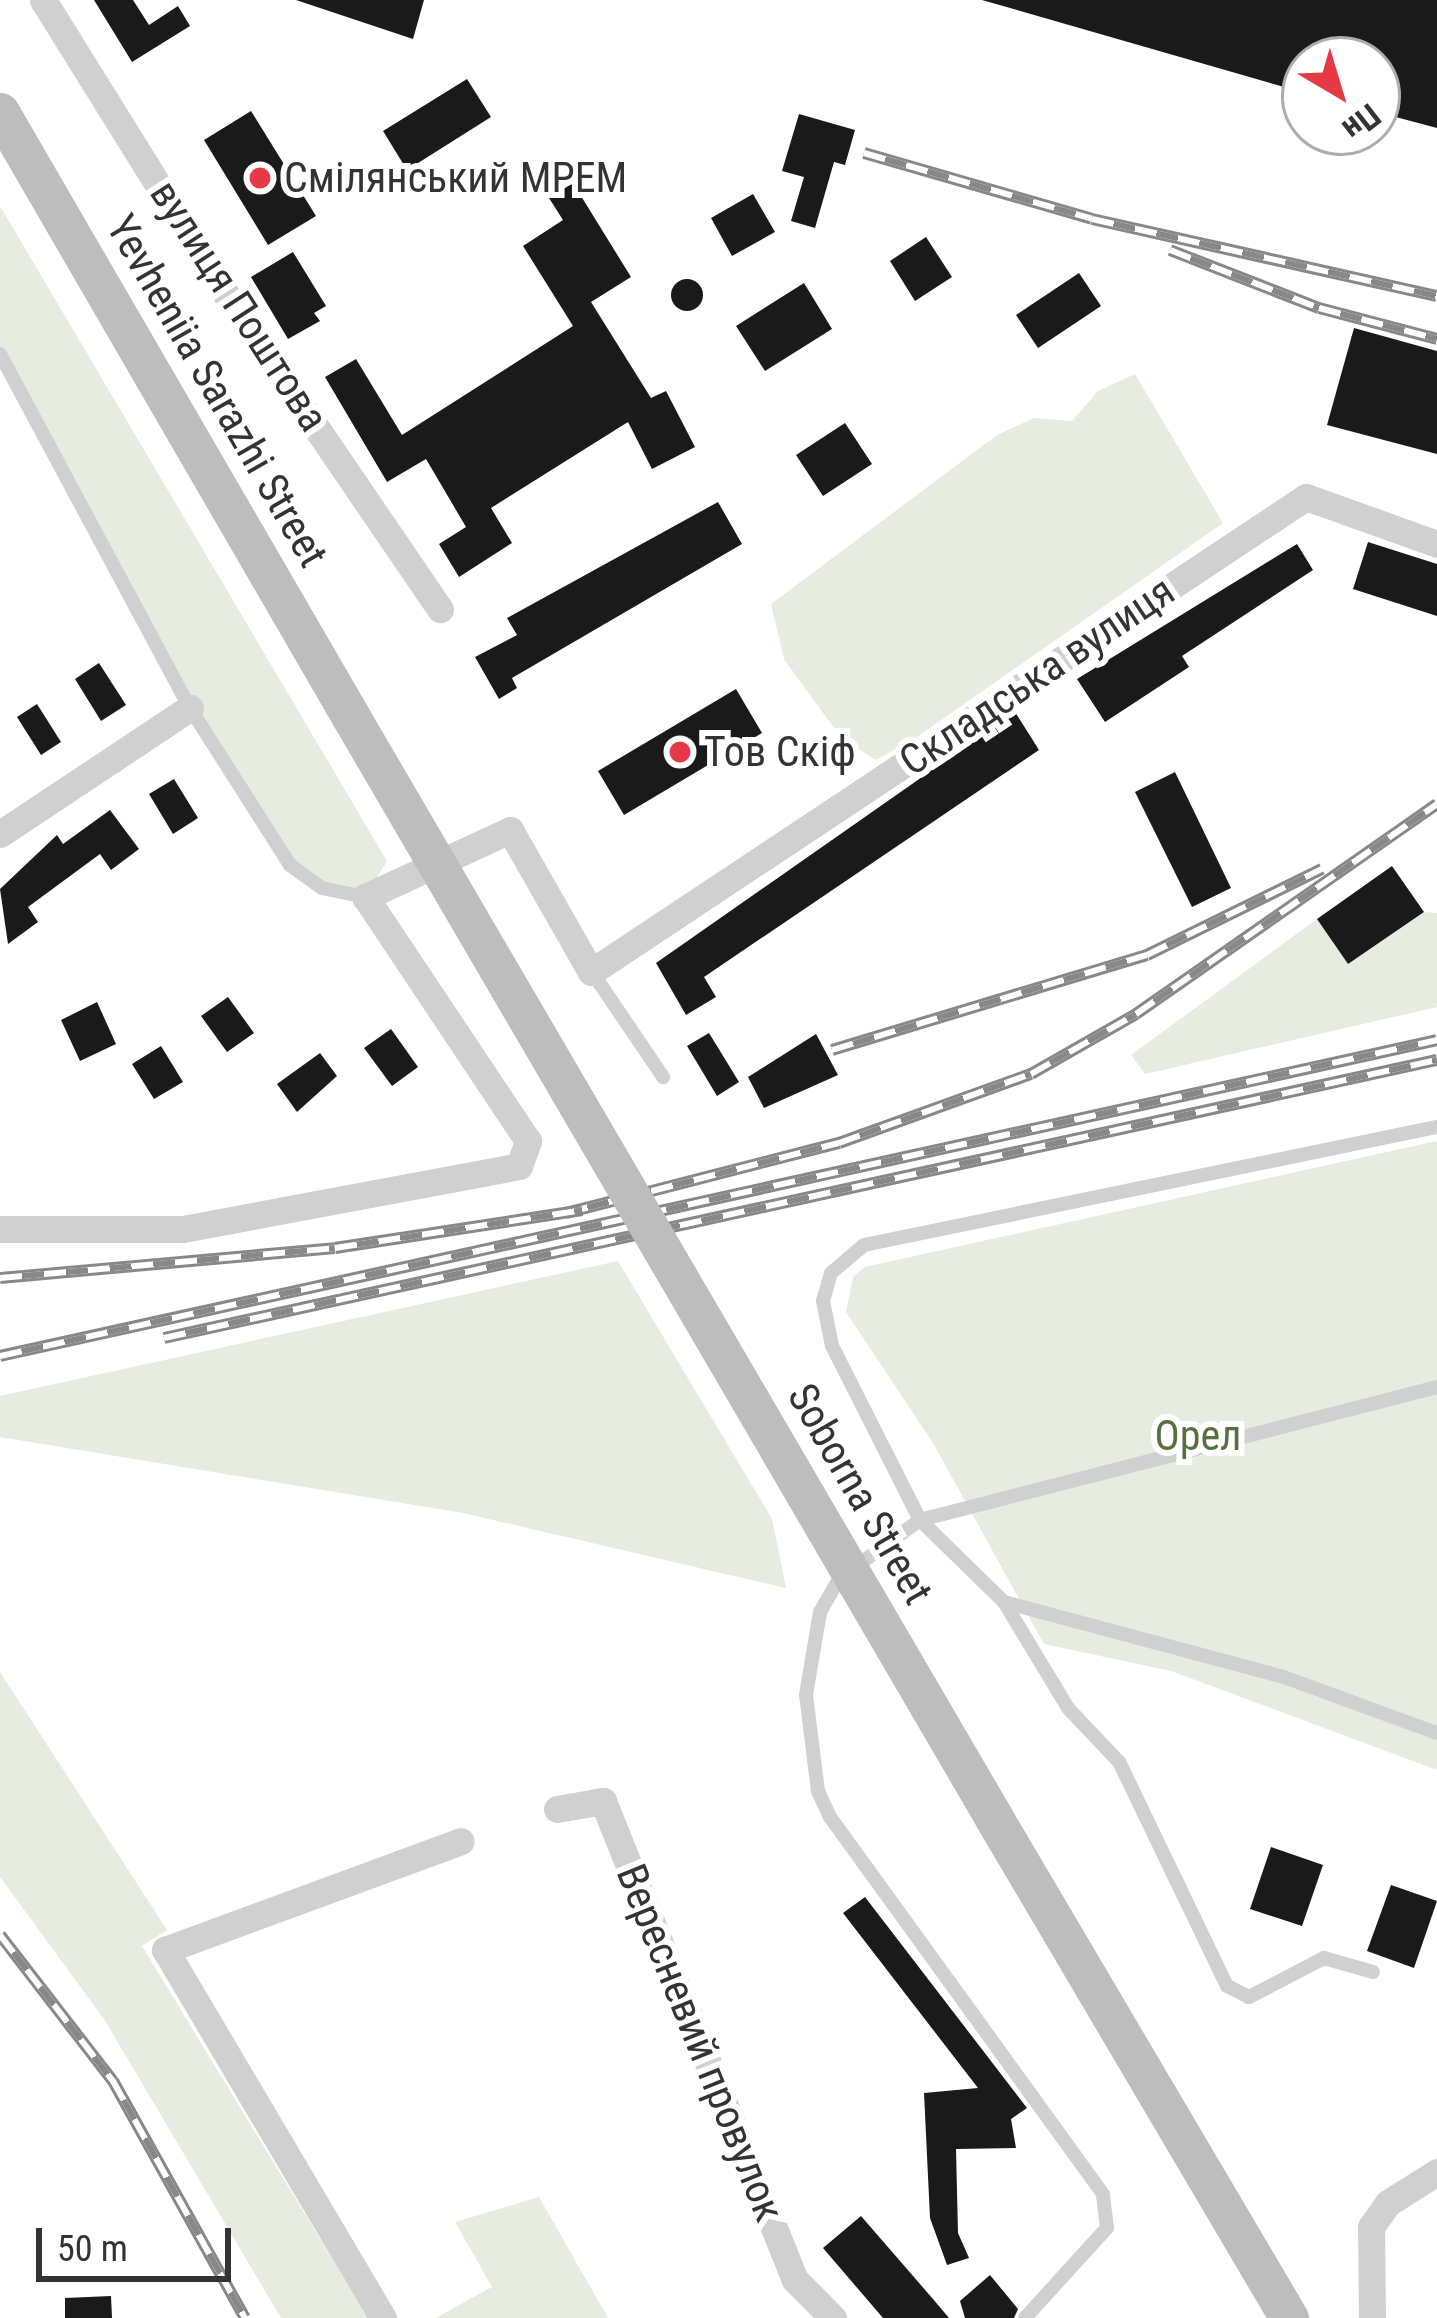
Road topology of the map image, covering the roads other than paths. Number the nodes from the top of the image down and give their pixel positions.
1 (43, 0) edge
2 (0, 112) edge
3 (0, 354) edge
4 (1437, 544) edge
5 (440, 609) dead end
6 (190, 708) junction
7 (351, 717) joint
8 (0, 834) edge
9 (365, 897) junction
10 (591, 972) junction
11 (663, 1077) dead end
12 (1437, 1127) edge
13 (0, 1228) edge
14 (1437, 1388) edge
15 (920, 1520) junction
16 (1004, 1602) junction
17 (1437, 1733) edge
18 (557, 1810) dead end
19 (461, 1840) dead end
20 (1373, 1972) dead end
21 (1437, 2172) edge
22 (383, 2318) edge
23 (832, 2318) edge
24 (1025, 2318) edge
25 (1289, 2318) edge
26 (1372, 2318) edge

1 - 5 street, вулиця Поштова
2 - 7 main road, Yevheniia Sarazhi Street
3 - 6 lane
4 - 10 street, Складська вулиця
6 - 8 street
6 - 9 lane
7 - 25 main road, Soborna Street, bridge
9 - 10 street
9 - 13 street
10 - 11 lane
12 - 15 lane
14 - 15 lane
15 - 16 lane
15 - 24 lane
16 - 17 lane
16 - 20 lane
18 - 23 street, Вересневий провулок
19 - 22 street
21 - 26 street

